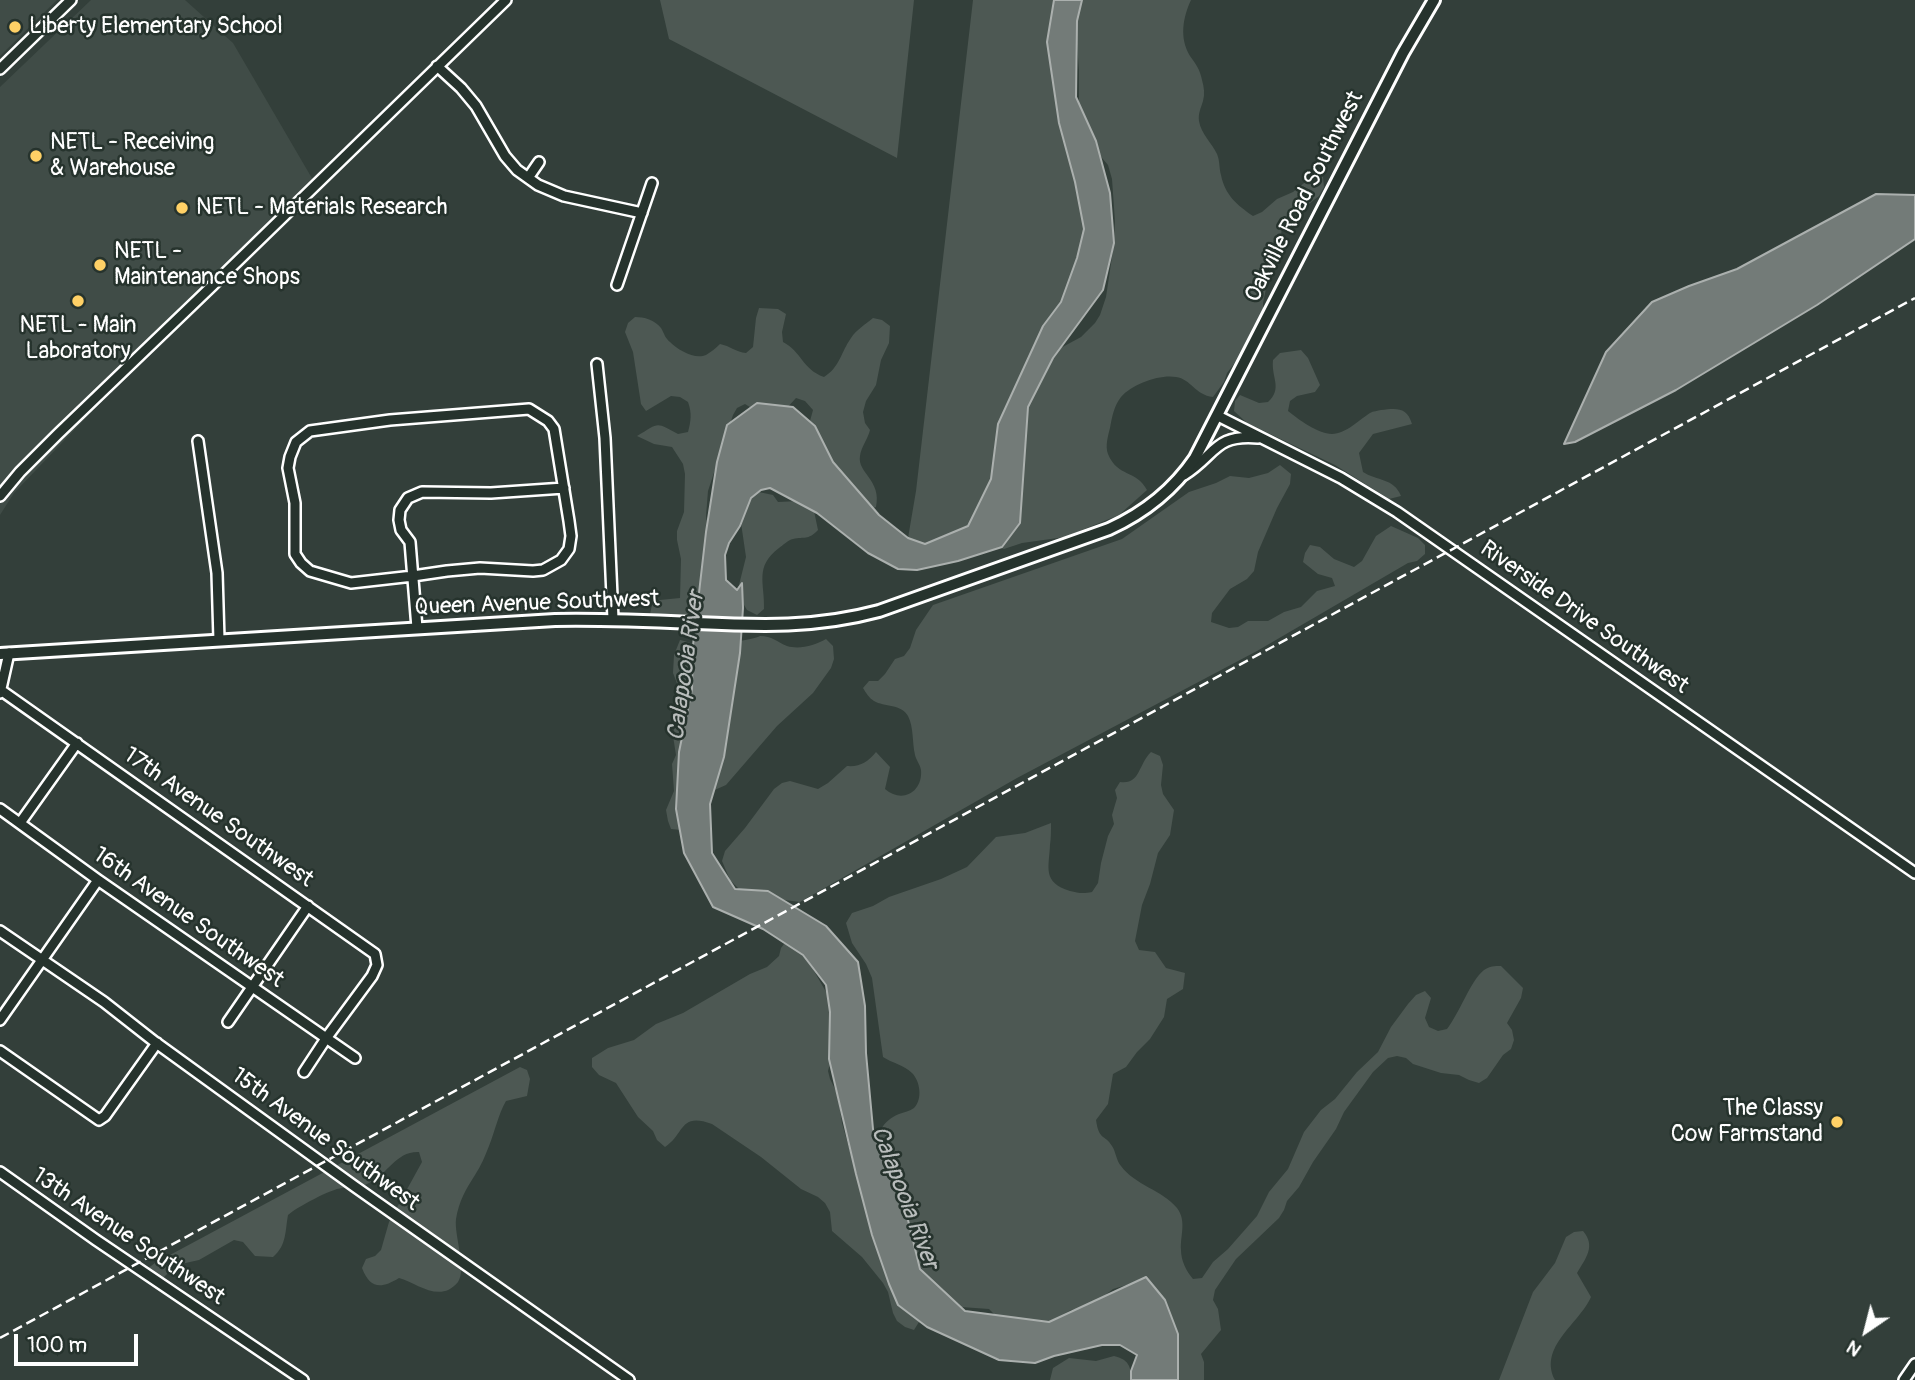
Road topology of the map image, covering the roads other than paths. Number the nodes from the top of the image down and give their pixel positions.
1 (71, 0) edge
2 (506, 0) edge
3 (1434, 0) edge
4 (438, 66) junction
5 (0, 69) edge
6 (539, 162) dead end
7 (528, 178) junction
8 (652, 183) dead end
9 (642, 212) junction
10 (617, 285) dead end
11 (597, 365) dead end
12 (1218, 416) junction
13 (1263, 439) junction
14 (198, 440) dead end
15 (1180, 478) junction
16 (564, 488) junction
17 (0, 496) edge
18 (413, 576) junction
19 (613, 619) junction
20 (417, 628) junction
21 (219, 640) junction
22 (5, 653) edge
23 (1, 692) edge
24 (77, 743) junction
25 (0, 809) edge
26 (20, 823) junction
27 (1915, 873) edge
28 (98, 880) junction
29 (309, 906) junction
30 (0, 931) edge
31 (43, 961) junction
32 (252, 986) junction
33 (0, 1020) edge
34 (228, 1022) dead end
35 (327, 1037) junction
36 (157, 1043) junction
37 (0, 1051) edge
38 (355, 1058) dead end
39 (304, 1072) dead end
40 (0, 1172) edge
41 (1915, 1364) edge
42 (303, 1380) edge
43 (629, 1380) edge
44 (1903, 1380) edge

1 - 5 street
2 - 4 street
3 - 12 main road, Oakville Road Southwest
4 - 7 street
4 - 17 street
6 - 7 street
7 - 9 street
8 - 9 street
9 - 10 street
11 - 19 street
12 - 13 street, Riverside Drive Southwest
12 - 15 main road, Queen Avenue Southwest
13 - 15 street
13 - 27 street, Riverside Drive Southwest
14 - 21 street
15 - 19 main road, Queen Avenue Southwest
16 - 18 street
16 - 18 street
16 - 18 street
18 - 20 street
19 - 20 main road, Queen Avenue Southwest
20 - 21 main road, Queen Avenue Southwest
21 - 22 main road, Queen Avenue Southwest
22 - 23 street
23 - 24 street, 17th Avenue Southwest
24 - 26 street
24 - 29 street, 17th Avenue Southwest
25 - 26 street, 16th Avenue Southwest
26 - 28 street, 16th Avenue Southwest
28 - 31 street
28 - 32 street, 16th Avenue Southwest
29 - 32 street
29 - 35 street, 17th Avenue Southwest
30 - 31 street, 15th Avenue Southwest
31 - 33 street
31 - 36 street, 15th Avenue Southwest
32 - 34 street
32 - 35 street, 16th Avenue Southwest
35 - 38 street, 16th Avenue Southwest
35 - 39 street, 17th Avenue Southwest
36 - 37 street
36 - 43 street, 15th Avenue Southwest
40 - 42 street, 13th Avenue Southwest
41 - 44 street

